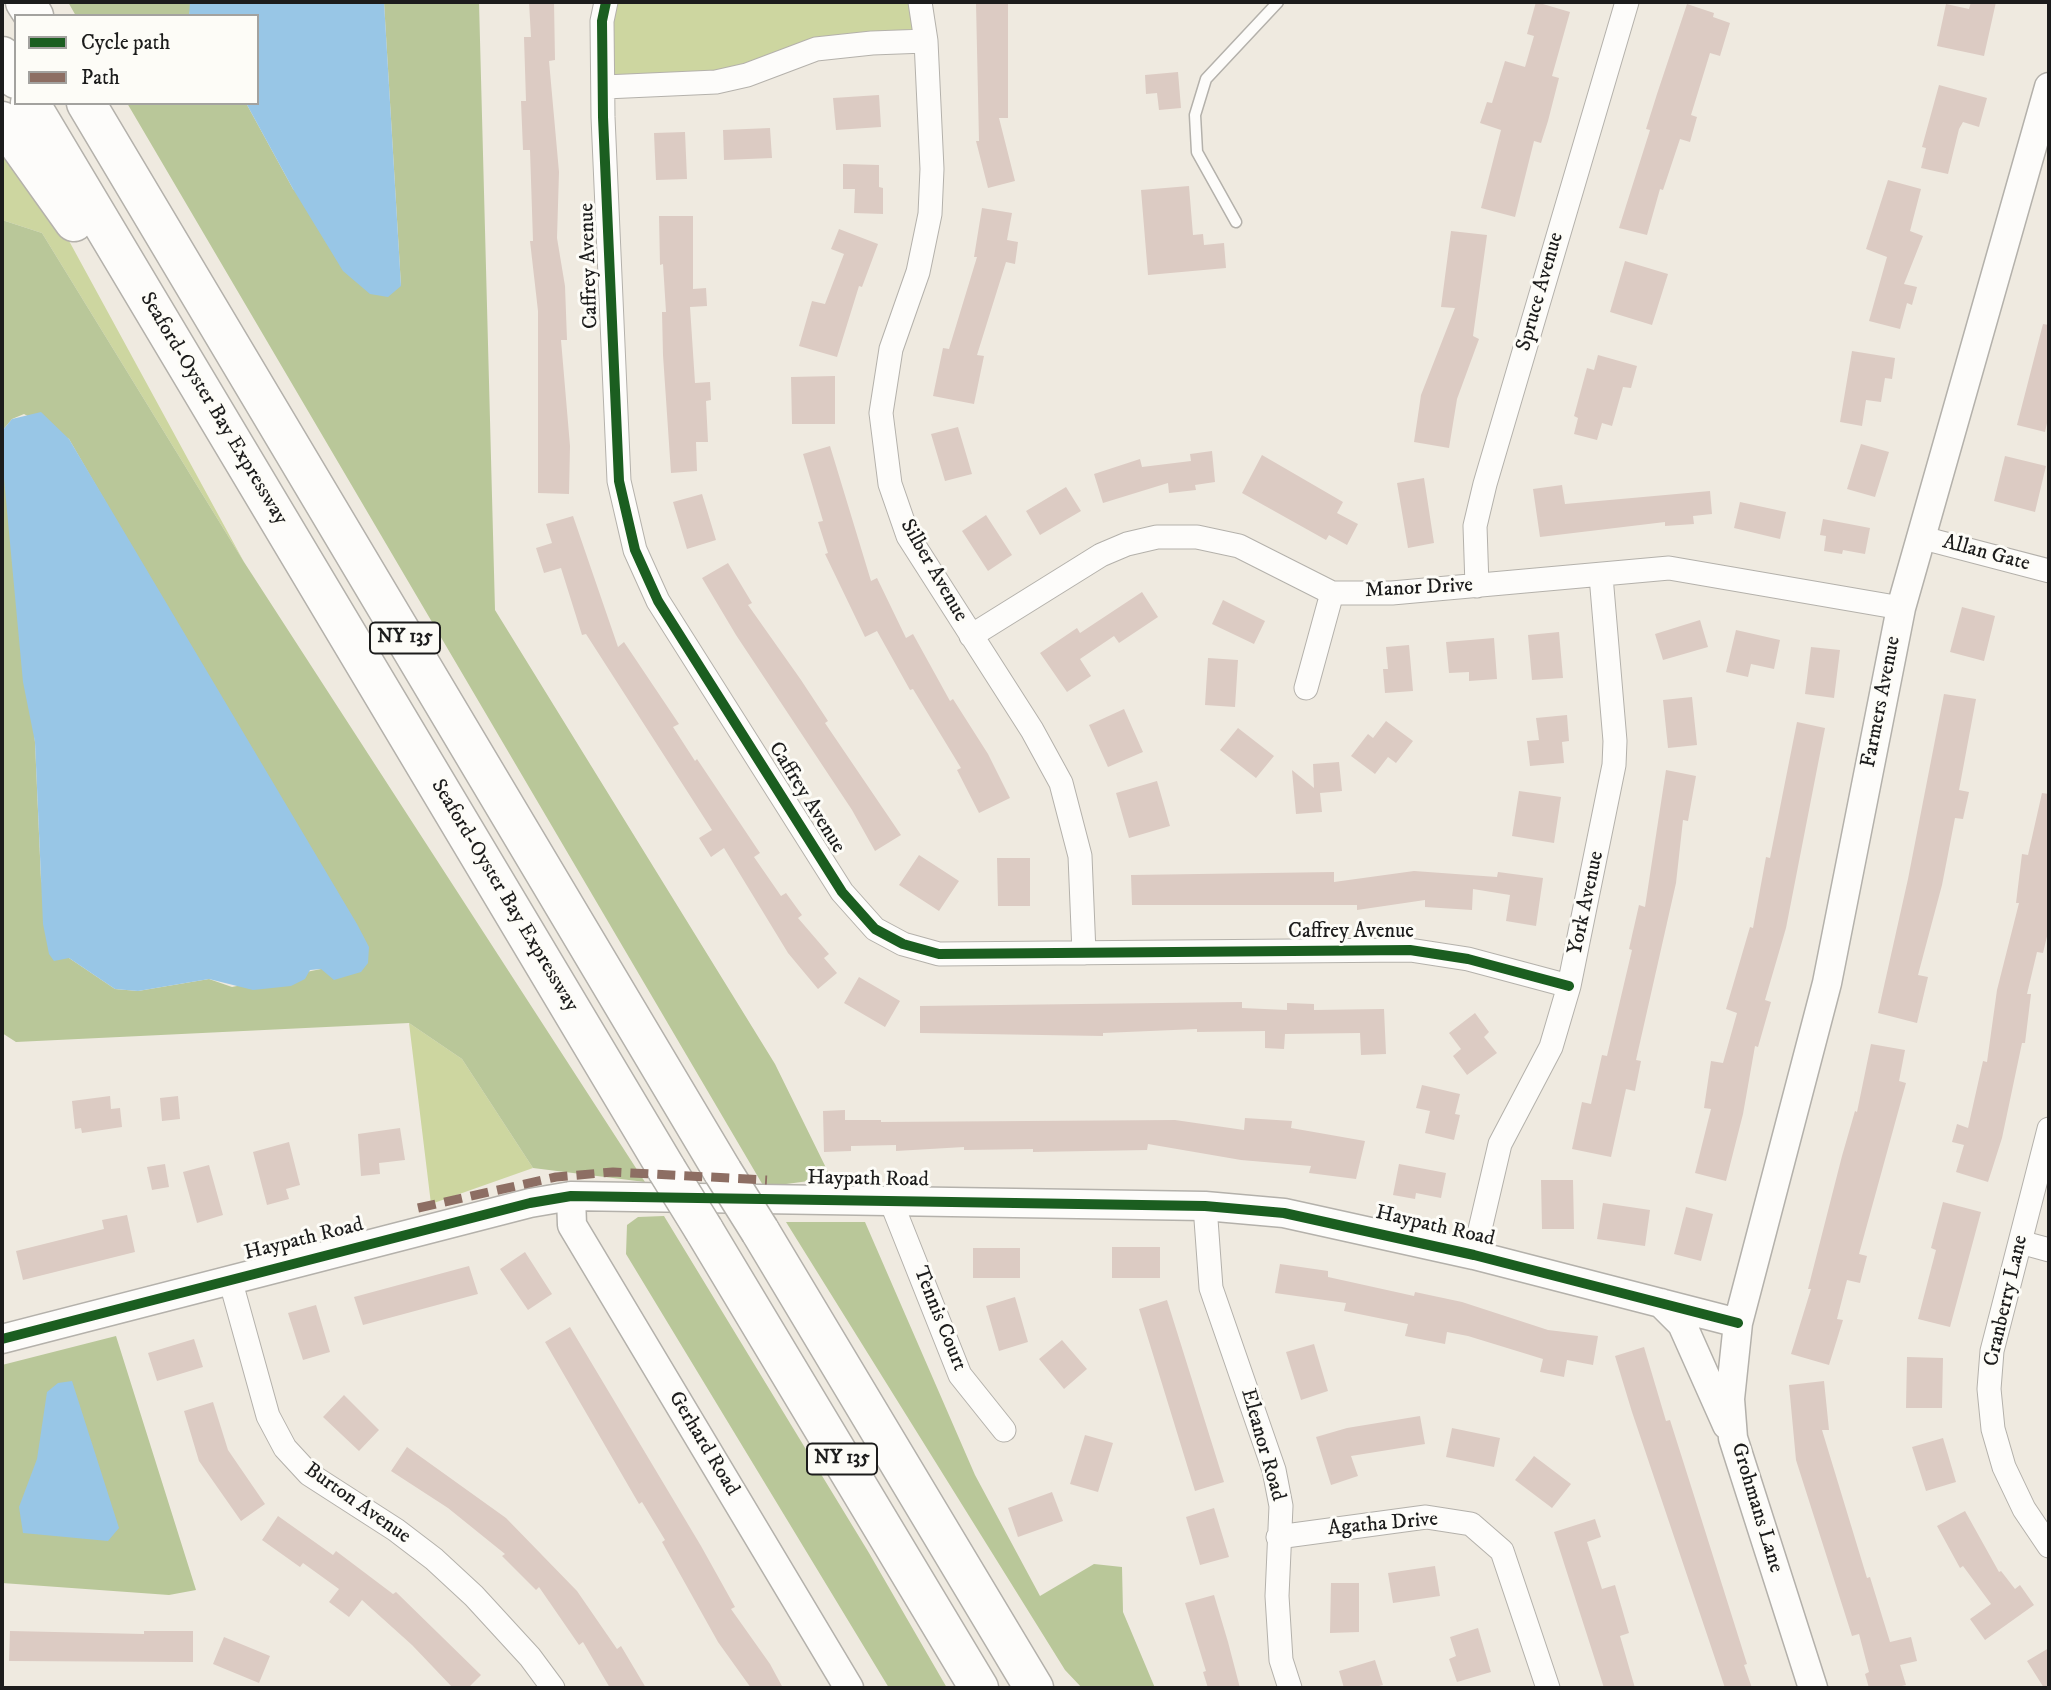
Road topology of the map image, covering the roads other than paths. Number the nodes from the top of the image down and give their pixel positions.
1 (606, 2) edge
2 (920, 2) edge
3 (1278, 2) edge
4 (1627, 2) edge
5 (926, 41) junction
6 (2, 56) edge
7 (14, 76) edge
8 (605, 86) junction
9 (2049, 87) edge
10 (31, 105) edge
11 (87, 105) edge
12 (2, 121) edge
13 (1236, 222) dead end
14 (192, 373) junction
15 (1923, 538) junction
16 (2049, 571) edge
17 (1601, 576) junction
18 (1478, 586) junction
19 (1332, 593) junction
20 (1901, 608) junction
21 (971, 636) junction
22 (1306, 688) dead end
23 (1084, 953) junction
24 (1569, 986) junction
25 (2049, 1129) edge
26 (571, 1196) junction
27 (890, 1199) junction
28 (1205, 1206) junction
29 (2020, 1242) junction
30 (2049, 1250) edge
31 (1474, 1255) junction
32 (230, 1279) junction
33 (1661, 1303) junction
34 (1738, 1323) junction
35 (2, 1339) edge
36 (1004, 1430) dead end
37 (1733, 1438) junction
38 (1278, 1537) junction
39 (2049, 1546) edge
40 (553, 1688) edge
41 (849, 1688) edge
42 (979, 1688) edge
43 (1034, 1688) edge
44 (1290, 1688) edge
45 (1548, 1688) edge
46 (1813, 1688) edge

1 - 8 street, Caffrey Avenue
2 - 5 street, Silber Avenue
3 - 13 lane
4 - 18 street, Spruce Avenue
5 - 8 street
5 - 21 street, Silber Avenue
6 - 7 highway
8 - 23 street, Caffrey Avenue
9 - 15 street, Farmers Avenue
10 - 14 highway, Seaford-Oyster Bay Expressway / NY 135
11 - 43 highway, NY 135, bridge
12 - 14 highway
14 - 42 highway, Seaford-Oyster Bay Expressway / NY 135, bridge
15 - 16 street, Allan Gate
15 - 20 street, Farmers Avenue
17 - 18 street, Manor Drive
17 - 20 street, Manor Drive
17 - 24 street, York Avenue
18 - 19 street, Manor Drive
19 - 21 street, Manor Drive
19 - 22 street
20 - 34 street, Farmers Avenue
21 - 23 street, Silber Avenue
23 - 24 street, Caffrey Avenue
24 - 31 street, York Avenue
25 - 29 street, Cranberry Lane
26 - 27 street, Haypath Road
26 - 32 street, Haypath Road
26 - 41 street, Gerhard Road
27 - 28 street, Haypath Road
27 - 36 street, Tennis Court
28 - 31 street, Haypath Road
28 - 38 street, Eleanor Road
29 - 30 street
29 - 39 street, Cranberry Lane
31 - 33 street, Haypath Road
32 - 35 street, Haypath Road
32 - 40 street, Burton Avenue
33 - 34 street, Haypath Road
33 - 37 street
34 - 37 street, Grohmans Lane
37 - 46 street, Grohmans Lane
38 - 44 street, Eleanor Road
38 - 45 street, Agatha Drive

